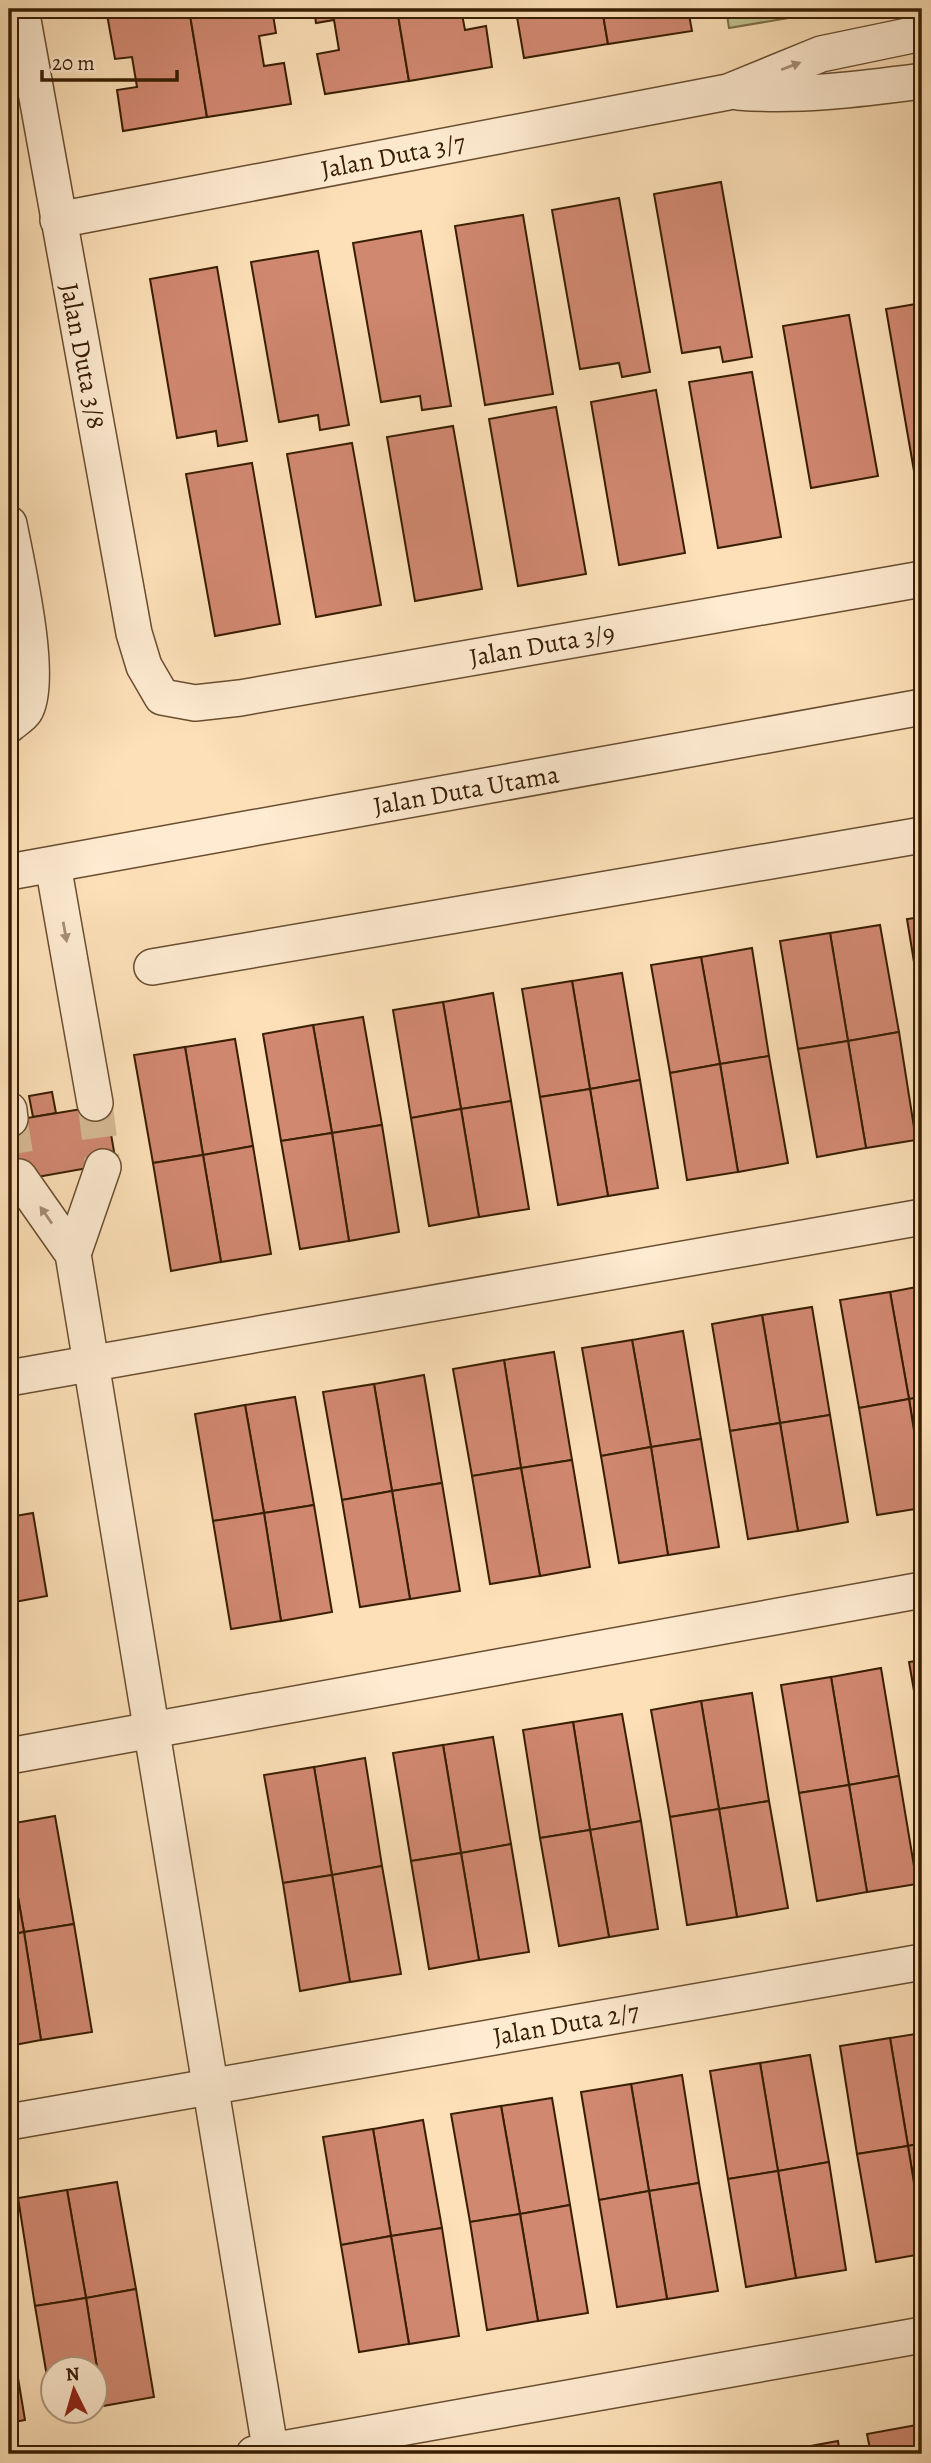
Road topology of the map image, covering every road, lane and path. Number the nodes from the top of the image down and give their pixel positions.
1 (21, 9) edge
2 (922, 33) edge
3 (922, 81) edge
4 (728, 92) junction
5 (58, 219) junction
6 (9, 524) edge
7 (922, 579) edge
8 (162, 697) joint
9 (922, 706) edge
10 (17, 718) edge
11 (922, 835) edge
12 (53, 865) junction
13 (9, 872) edge
14 (152, 967) dead end
15 (95, 1103) tunnel mouth
16 (103, 1167) tunnel mouth
17 (19, 1177) tunnel mouth
18 (922, 1217) edge
19 (73, 1254) junction
20 (91, 1364) junction
21 (9, 1378) edge
22 (922, 1590) edge
23 (152, 1731) junction
24 (9, 1756) edge
25 (922, 1962) edge
26 (210, 2086) junction
27 (9, 2122) edge
28 (922, 2335) edge
29 (265, 2453) edge

1 - 5 street, Jalan Duta 3/8
4 -> 2 street, Jalan Duta 3/7
3 - 4 street, Jalan Duta 3/7
4 - 5 street, Jalan Duta 3/7
5 - 8 street, Jalan Duta 3/8
6 - 10 street
7 - 8 street, Jalan Duta 3/9
9 - 12 street, Jalan Duta Utama
11 - 14 street
12 - 13 street, Jalan Duta Utama
12 -> 15 street
16 - 19 street
19 -> 17 street
18 - 20 street
19 - 20 street
20 - 21 street
20 - 23 street
22 - 23 street
23 - 24 street
23 - 26 street
25 - 26 street, Jalan Duta 2/7
26 - 27 street, Jalan Duta 2/7
26 - 29 street
28 - 29 street

